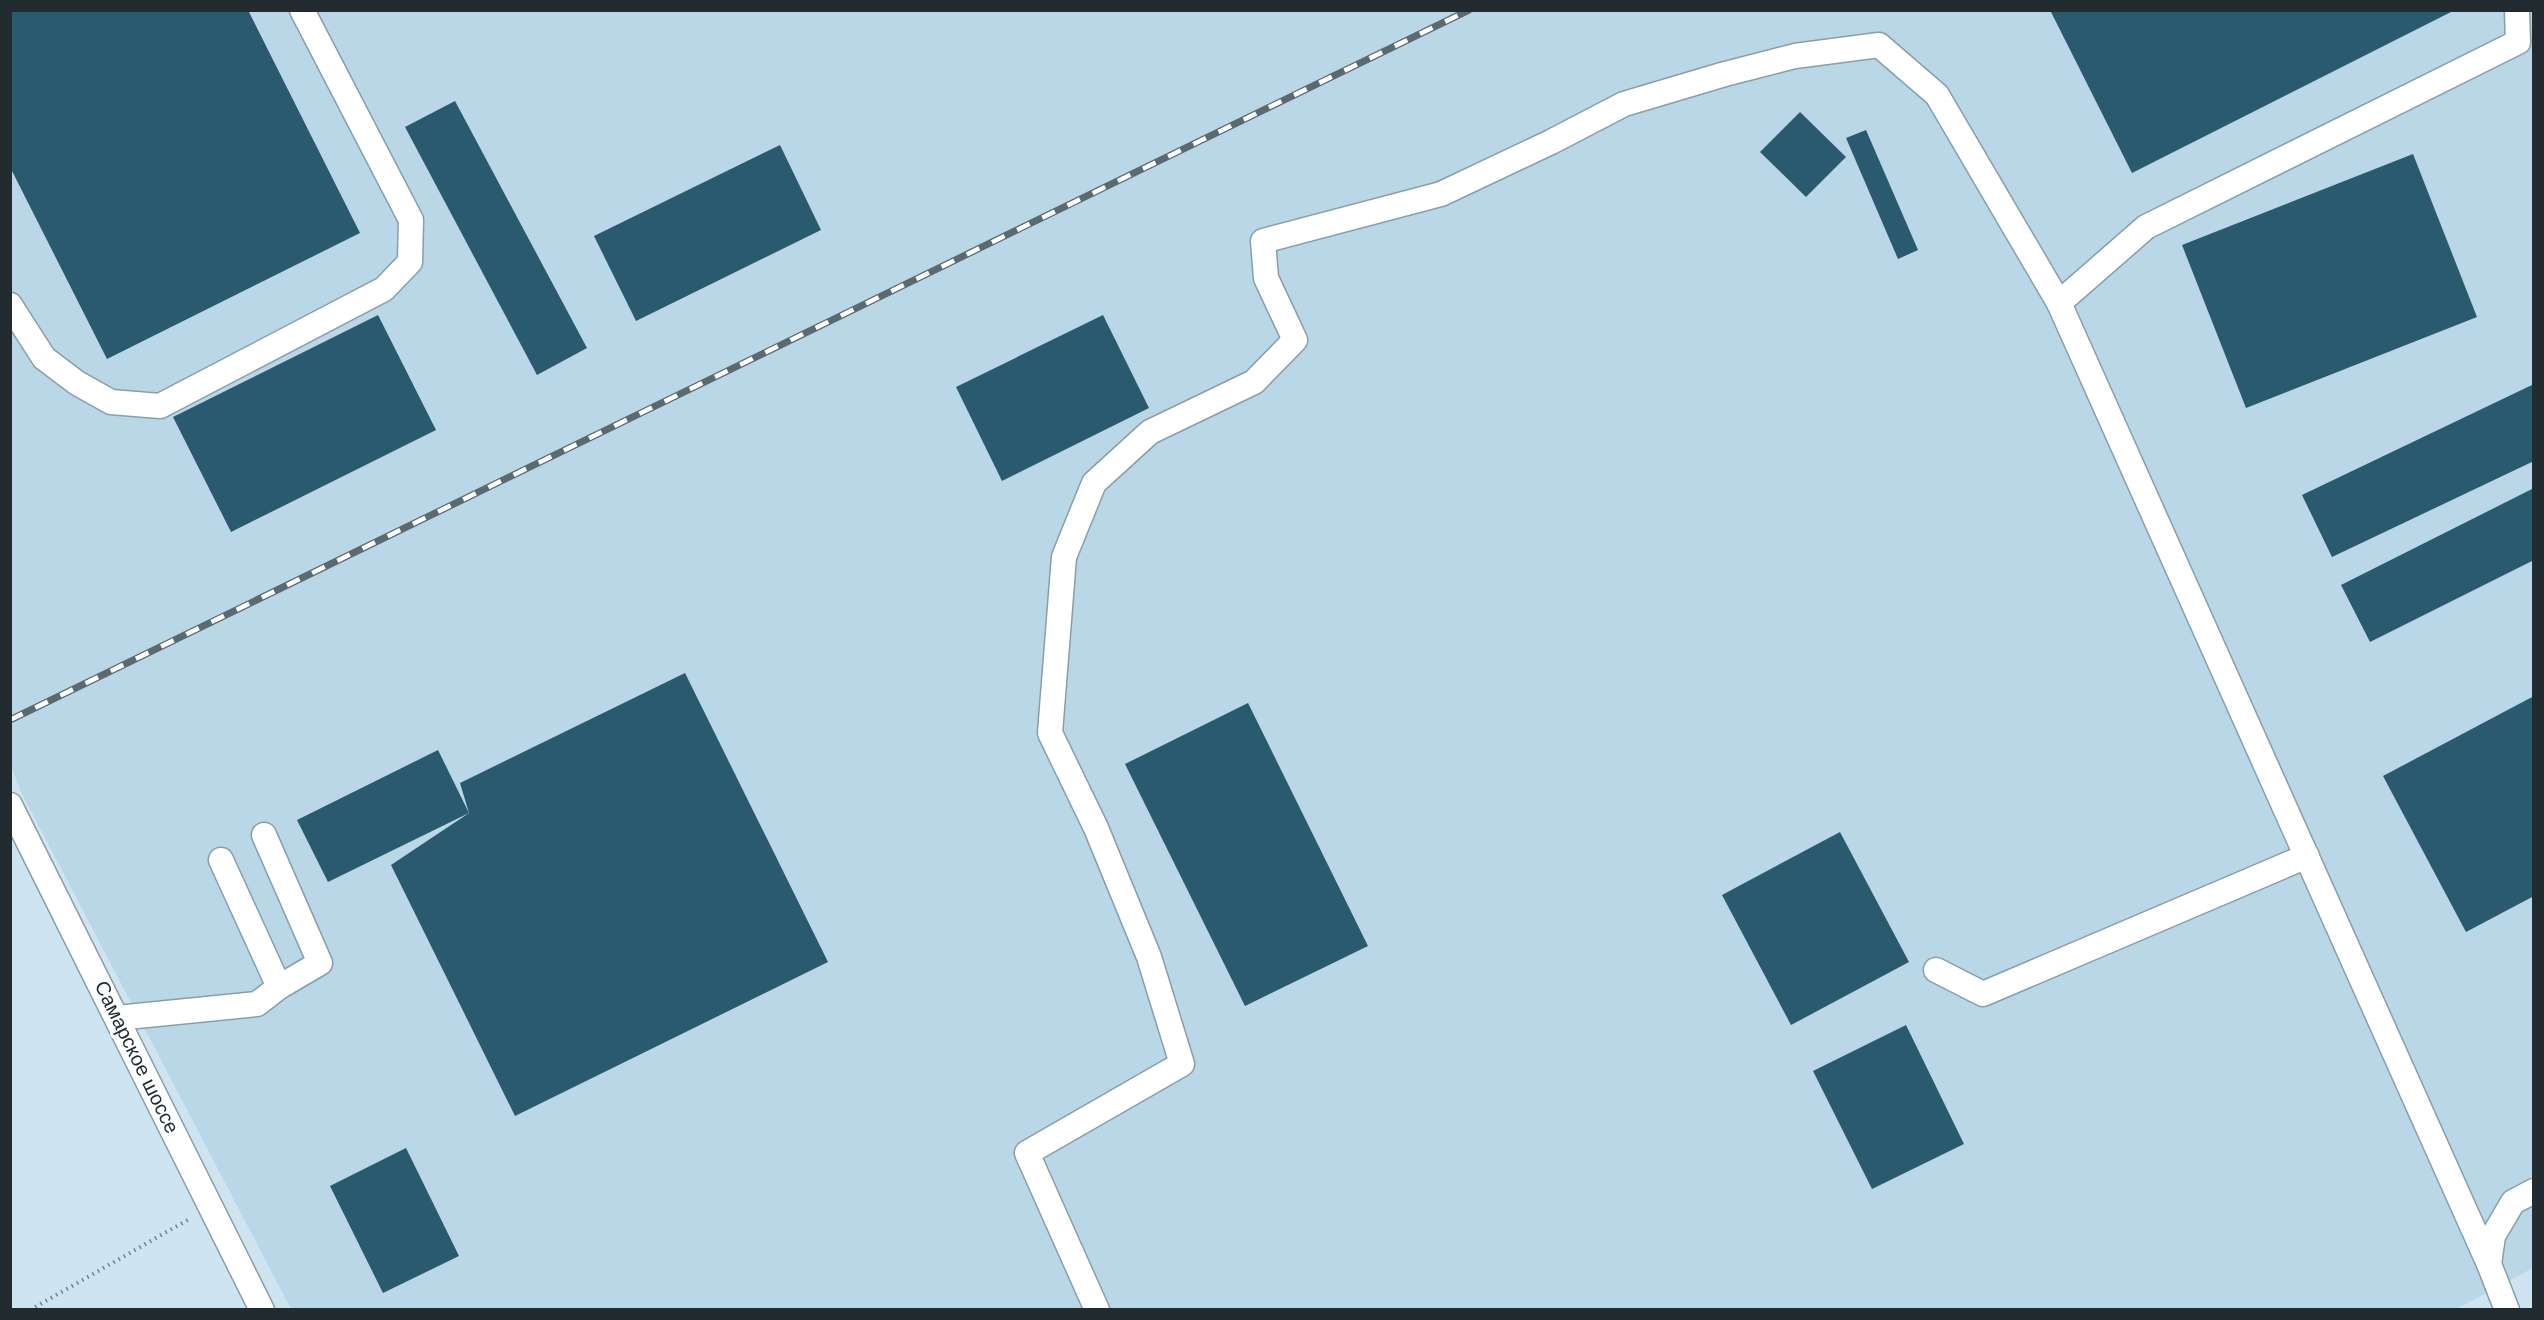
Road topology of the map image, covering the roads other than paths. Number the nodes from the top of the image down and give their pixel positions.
1 (302, 10) edge
2 (2517, 10) edge
3 (2059, 303) junction
4 (10, 305) edge
5 (10, 805) edge
6 (264, 835) dead end
7 (2307, 856) junction
8 (221, 860) dead end
9 (1936, 970) dead end
10 (279, 987) junction
11 (117, 1018) junction
12 (2534, 1191) edge
13 (2490, 1264) junction
14 (262, 1310) edge
15 (1097, 1310) edge
16 (2507, 1310) edge

1 - 4 street
2 - 3 street
3 - 7 street
3 - 15 street
5 - 11 street, Самарское шоссе
6 - 10 street
7 - 9 street
7 - 13 street
8 - 10 street
10 - 11 street
11 - 14 street, Самарское шоссе
12 - 13 street
13 - 16 street

